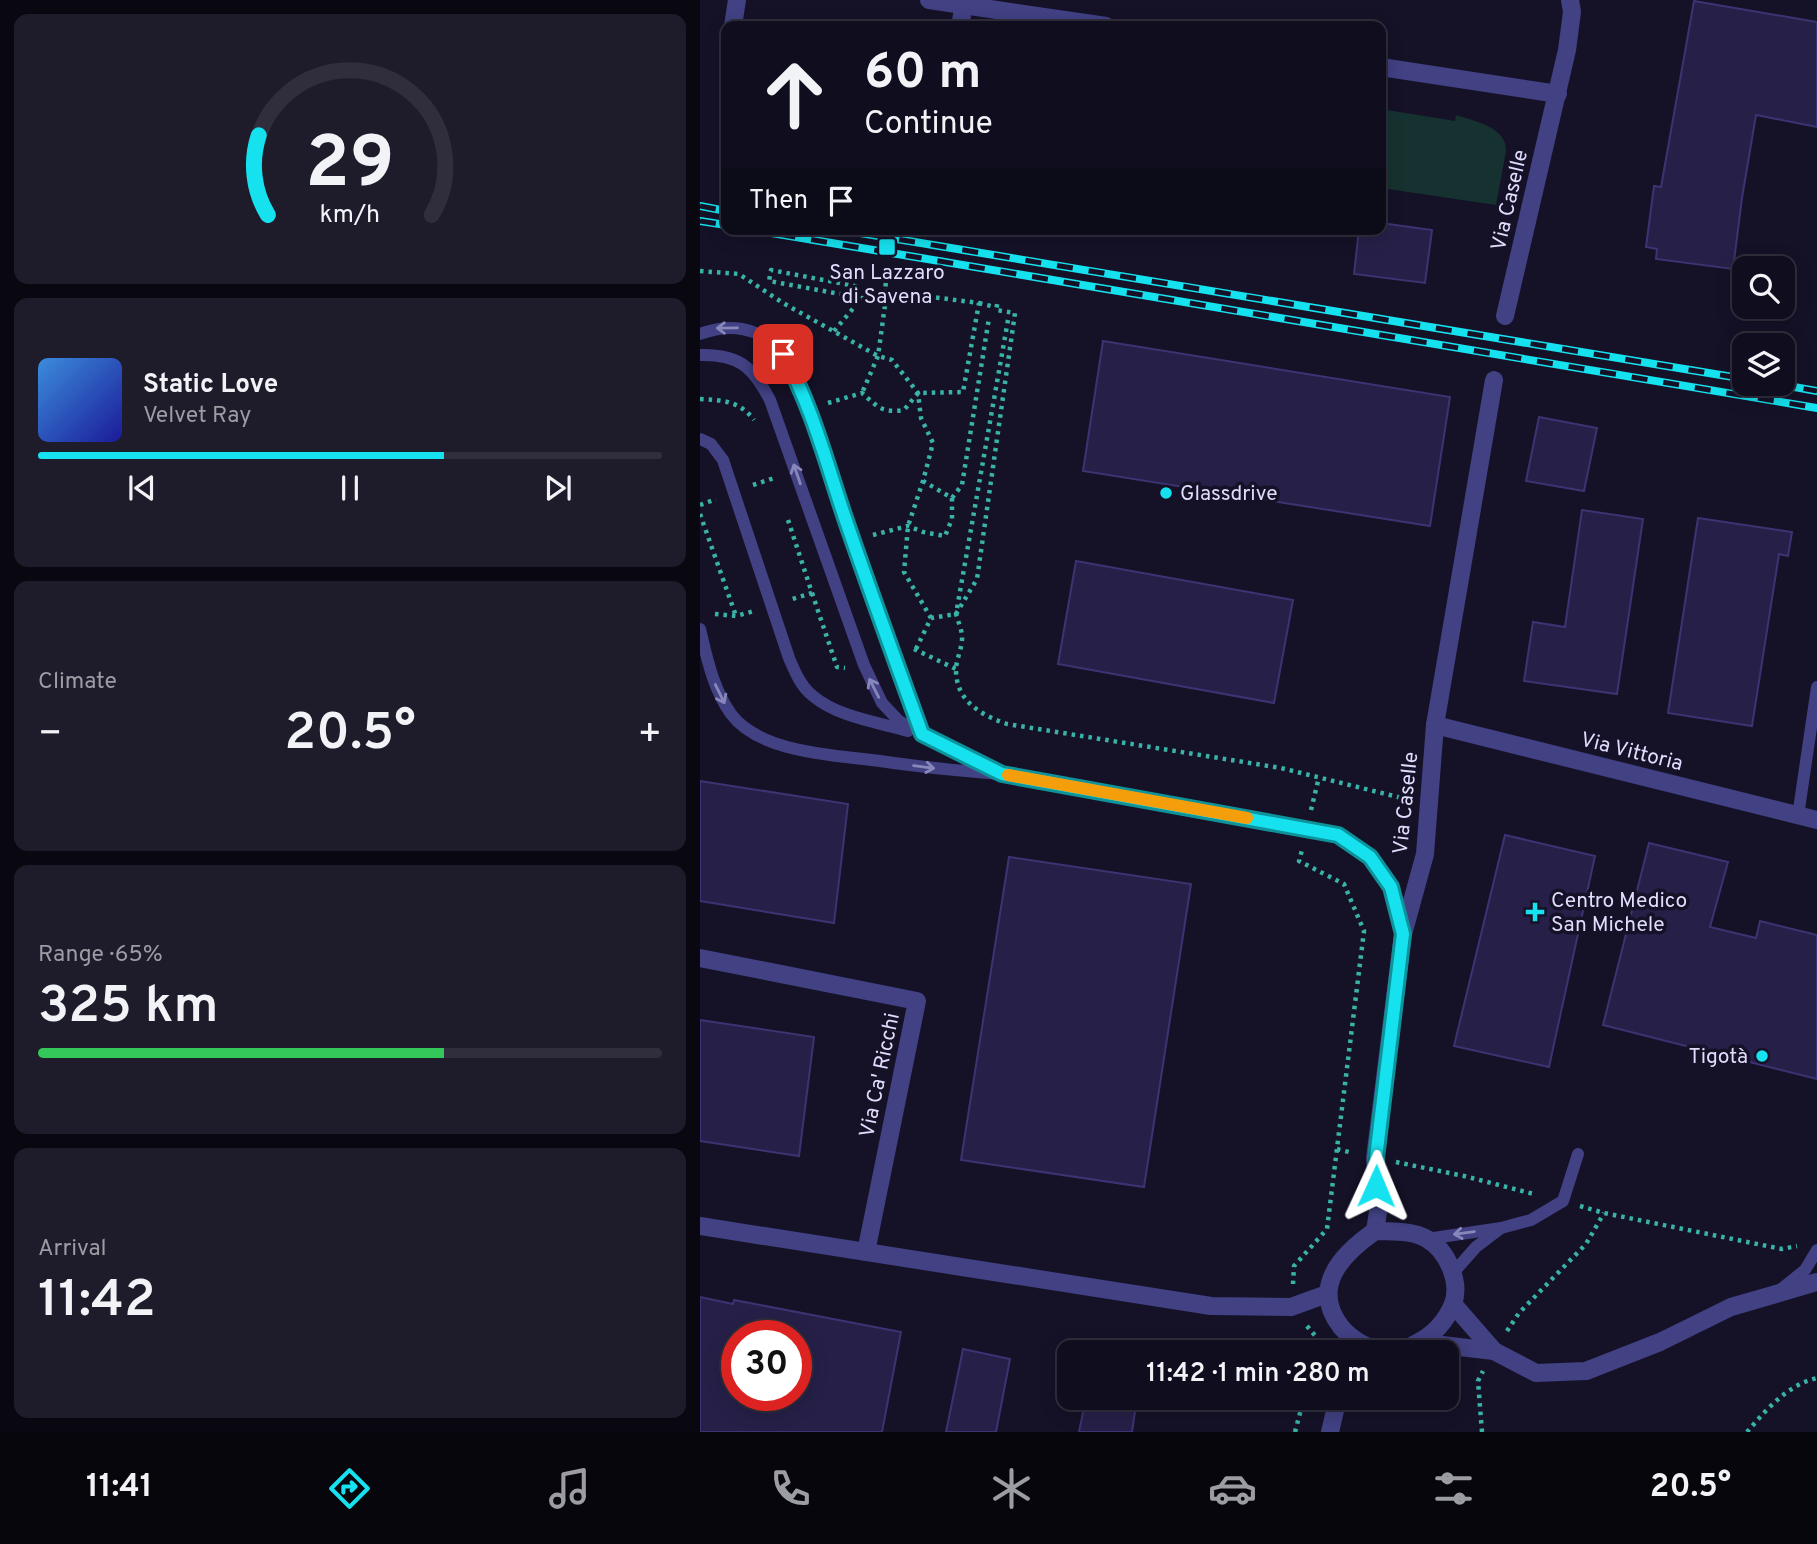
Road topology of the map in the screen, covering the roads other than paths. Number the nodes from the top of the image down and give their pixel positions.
1 (737, 0) edge
2 (929, 0) edge
3 (1570, 0) edge
4 (964, 5) junction
5 (734, 21) edge
6 (961, 21) edge
7 (1072, 21) edge
8 (1386, 68) edge
9 (1558, 94) junction
10 (1505, 316) dead end
11 (700, 334) edge
12 (700, 355) edge
13 (1494, 380) dead end
14 (700, 439) edge
15 (700, 629) edge
16 (1817, 687) edge
17 (1435, 725) junction
18 (922, 734) junction
19 (1002, 774) junction
20 (1798, 816) junction
21 (1817, 820) edge
22 (1403, 934) junction
23 (700, 958) edge
24 (1578, 1154) dead end
25 (700, 1226) edge
26 (1501, 1228) junction
27 (1375, 1231) junction
28 (1427, 1239) junction
29 (1817, 1250) edge
30 (866, 1252) junction
31 (1453, 1273) junction
32 (1817, 1282) edge
33 (1778, 1292) junction
34 (1327, 1294) junction
35 (1453, 1304) junction
36 (1349, 1340) edge
37 (1423, 1340) edge
38 (1459, 1347) edge
39 (1494, 1351) junction
40 (1335, 1410) edge
41 (1329, 1432) edge

1 - 5 street
2 - 4 street
3 - 9 street, Via Caselle
4 - 6 street
4 - 7 street
8 - 9 street
9 - 10 street, Via Caselle
18 -> 11 lane
18 -> 12 lane
13 - 17 street, Via Caselle
14 - 18 lane
15 -> 19 lane
16 - 20 lane
17 - 20 street, Via Vittoria
17 - 22 street, Via Caselle
18 - 19 lane
19 - 22 lane
20 - 21 street, Via Vittoria
22 - 27 street, Via Caselle
23 - 30 street, Via Ca' Ricchi
24 - 26 lane
25 - 30 street
26 -> 28 lane
26 - 31 lane
27 - 28 street
27 - 34 street
28 - 31 street
29 - 33 lane
30 - 34 street
31 - 35 street
32 - 33 street
33 - 39 street
34 - 36 street
35 - 37 street
35 - 39 street
38 - 39 street
40 - 41 street

